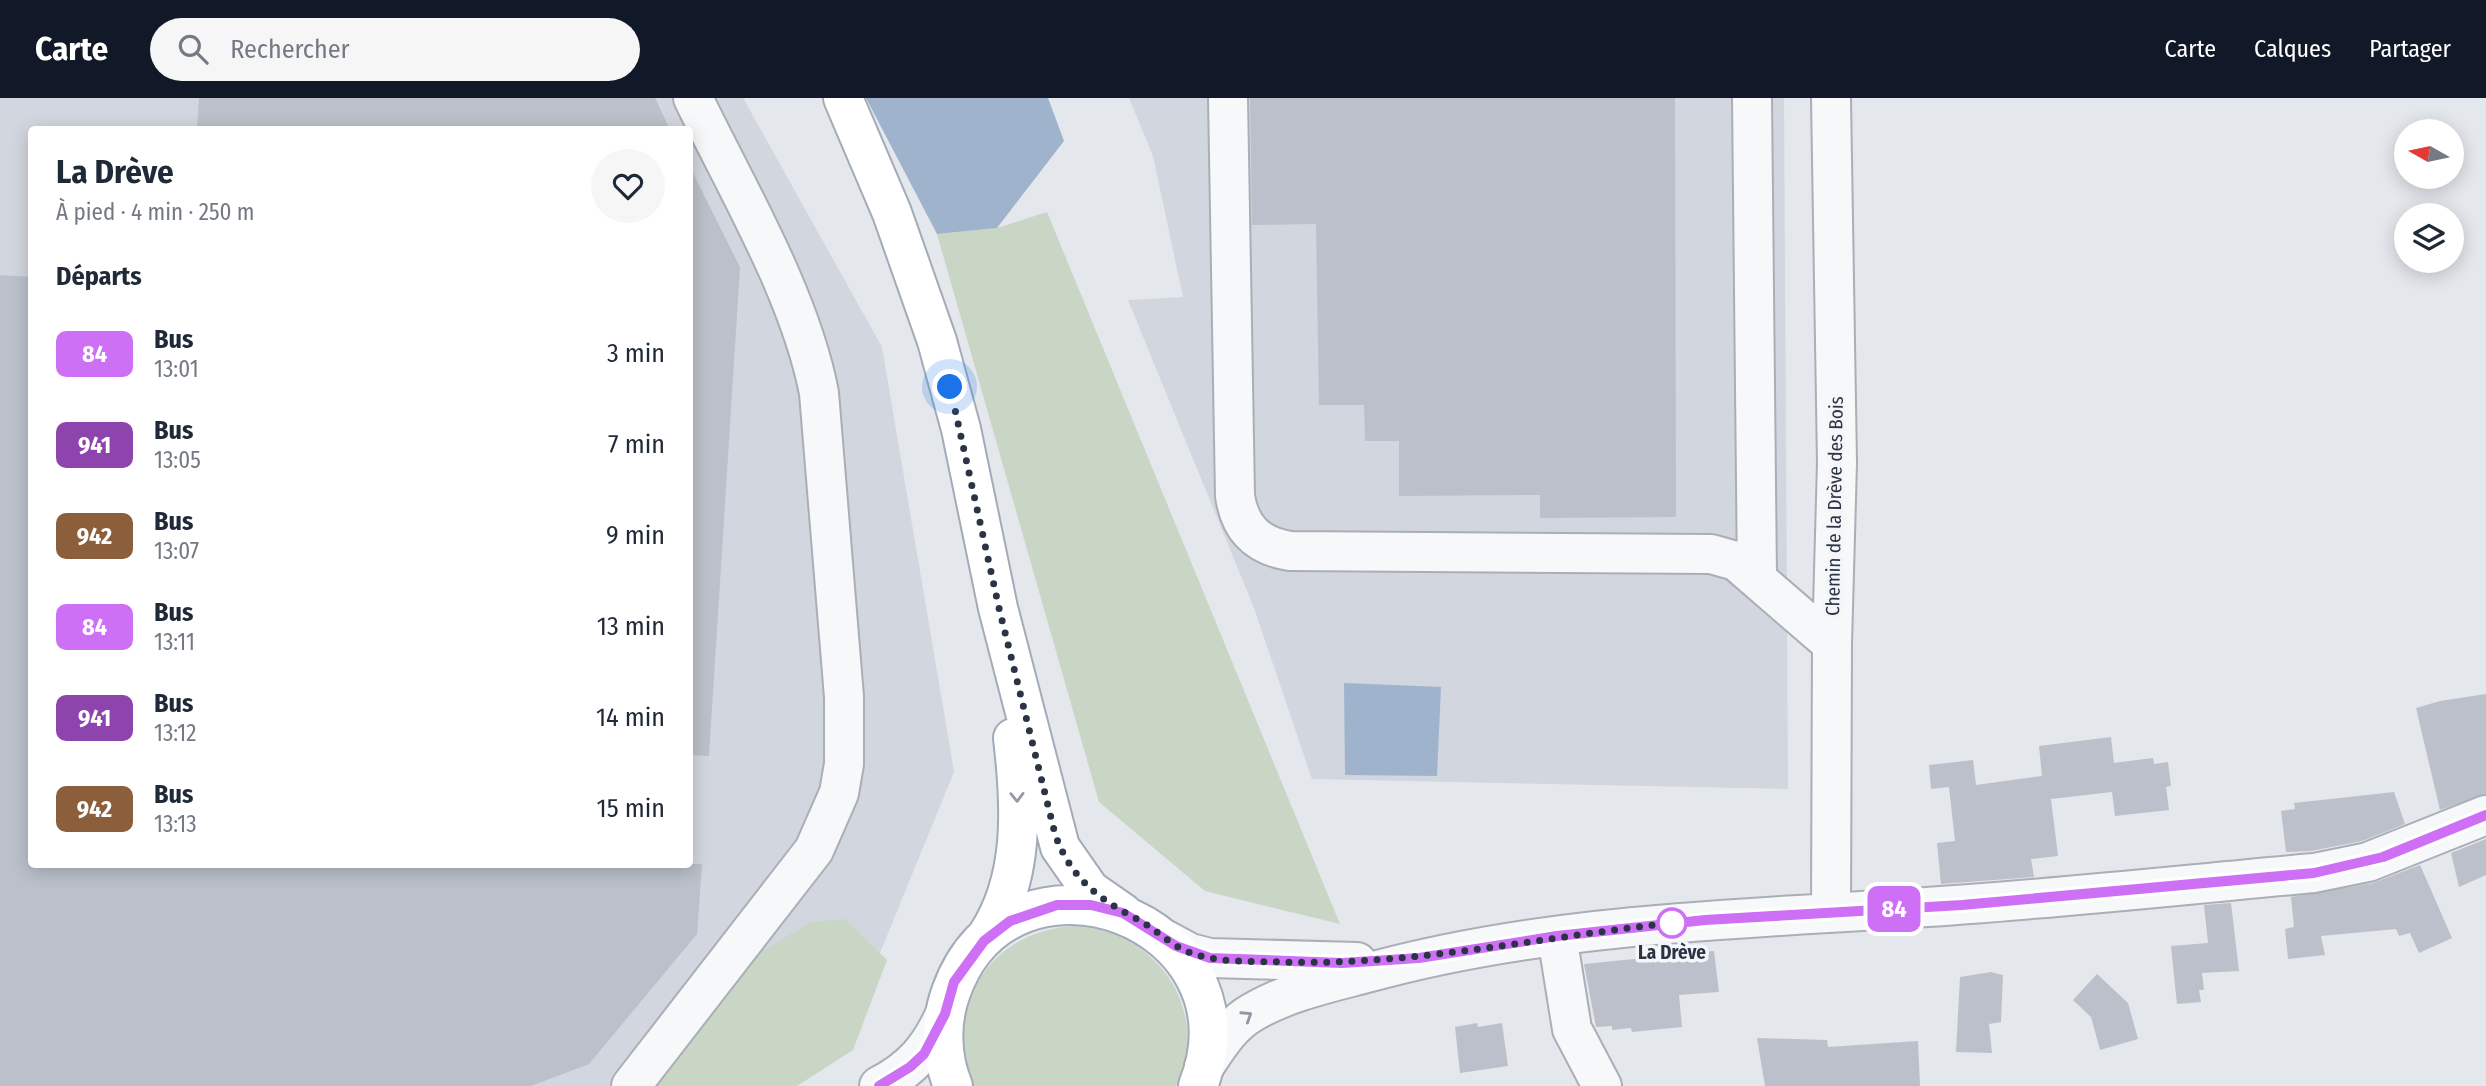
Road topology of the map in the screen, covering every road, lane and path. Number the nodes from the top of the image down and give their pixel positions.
1 (693, 98) edge
2 (843, 98) edge
3 (1228, 98) edge
4 (1752, 98) edge
5 (1832, 98) edge
6 (1699, 554) junction
7 (1757, 579) junction
8 (999, 608) junction
9 (1832, 657) junction
10 (2486, 815) edge
11 (1123, 913) junction
12 (1831, 913) junction
13 (1557, 936) junction
14 (1166, 940) junction
15 (984, 941) junction
16 (1419, 958) junction
17 (945, 1014) junction
18 (1201, 1077) edge
19 (631, 1086) edge
20 (878, 1086) edge
21 (953, 1086) edge
22 (1602, 1086) edge

1 - 19 street
2 - 8 main road
3 - 6 street
4 - 7 street
5 - 9 street, Chemin de la Drève des Bois
6 - 7 street
6 - 9 street
7 - 9 street
8 - 11 main road
8 -> 15 main road
9 - 12 street, Chemin de la Drève des Bois
10 - 12 street
11 - 14 main road
11 - 15 main road
12 - 13 street
13 - 16 street
13 - 22 street
14 - 16 street
14 - 18 main road
15 - 17 main road
18 -> 16 street
17 - 20 street
17 - 21 main road

